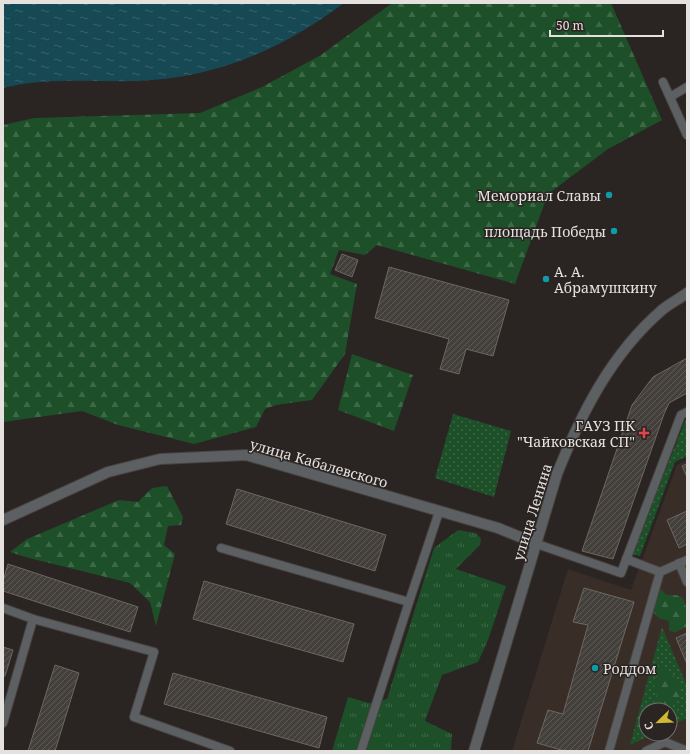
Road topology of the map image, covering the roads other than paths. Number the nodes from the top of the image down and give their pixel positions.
1 (663, 82) dead end
2 (687, 87) edge
3 (670, 97) junction
4 (687, 135) edge
5 (687, 293) edge
6 (687, 412) edge
7 (439, 512) junction
8 (3, 520) edge
9 (537, 544) junction
10 (221, 548) dead end
11 (626, 559) junction
12 (683, 562) edge
13 (660, 572) junction
14 (687, 582) edge
15 (409, 602) junction
16 (3, 608) edge
17 (33, 619) junction
18 (5, 707) edge
19 (3, 724) edge
20 (230, 751) edge
21 (361, 751) edge
22 (474, 751) edge
23 (609, 751) edge
24 (646, 751) edge
25 (686, 751) edge

1 - 3 lane
2 - 3 lane
3 - 4 lane
5 - 9 street, улица Ленина
6 - 11 lane
7 - 8 street, улица Кабалевского
7 - 9 street, улица Кабалевского
7 - 15 lane
9 - 11 lane
9 - 22 street, улица Ленина
10 - 15 lane
11 - 13 lane
12 - 13 lane
12 - 14 lane
13 - 23 lane
15 - 21 lane
16 - 17 lane
17 - 18 lane
17 - 20 lane
18 - 19 lane
24 - 25 lane

